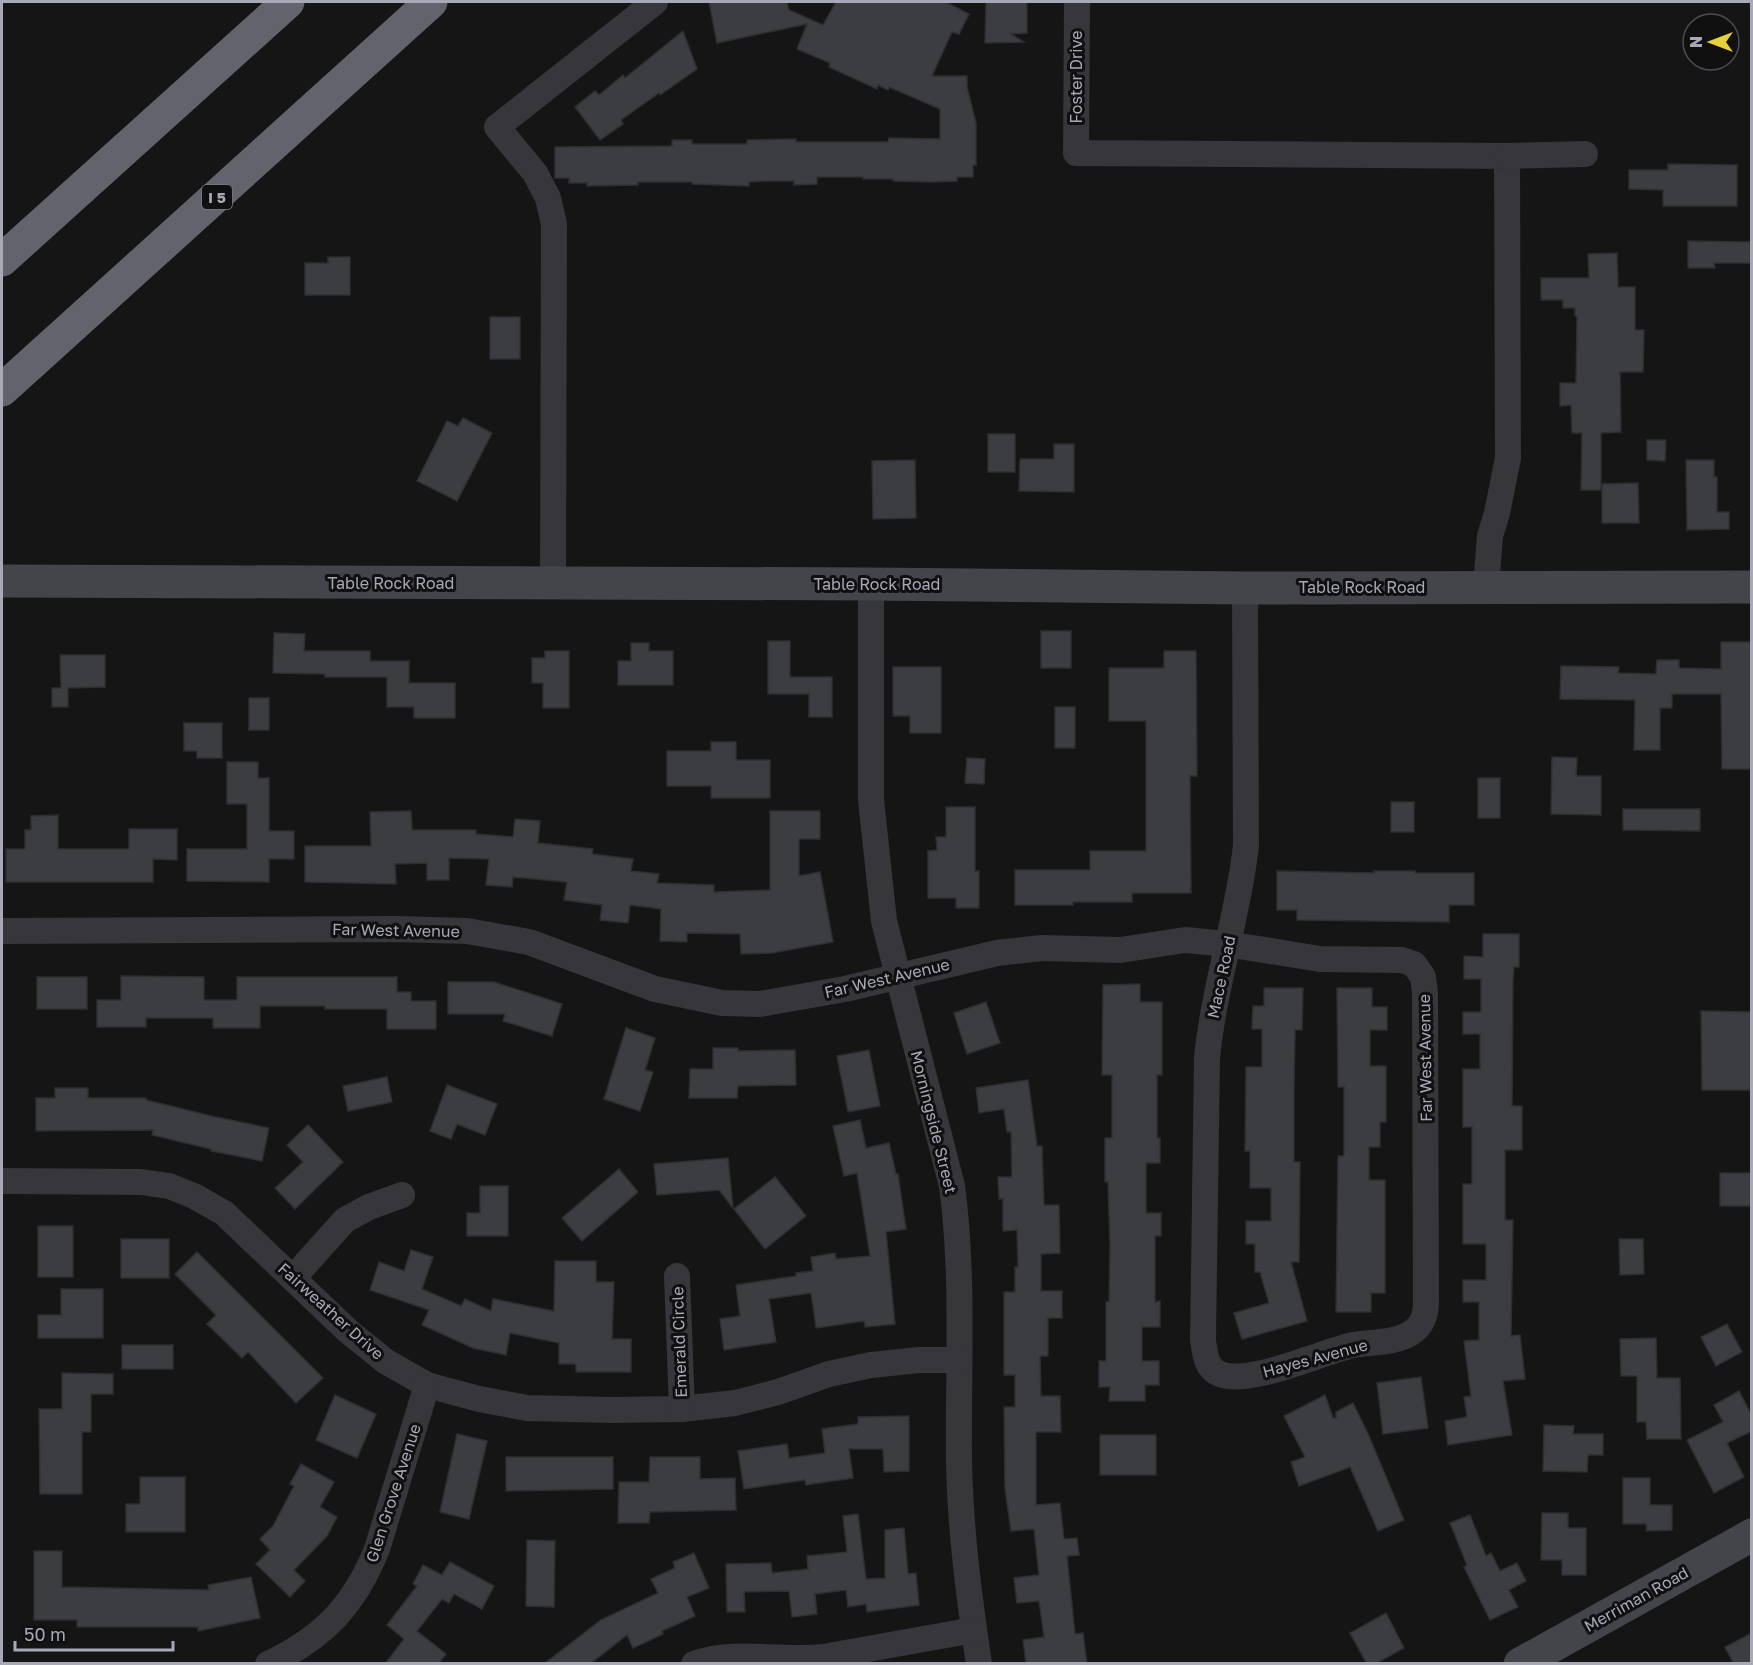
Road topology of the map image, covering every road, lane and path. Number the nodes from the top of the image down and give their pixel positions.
1 (288, 2) edge
2 (430, 2) edge
3 (655, 2) edge
4 (1077, 2) edge
5 (1585, 154) dead end
6 (1507, 156) junction
7 (2, 260) edge
8 (2, 390) edge
9 (2, 581) edge
10 (553, 583) junction
11 (871, 584) junction
12 (1486, 587) junction
13 (1752, 587) edge
14 (1245, 588) junction
15 (2, 931) edge
16 (1227, 944) junction
17 (897, 976) junction
18 (2, 1181) edge
19 (402, 1195) dead end
20 (677, 1276) dead end
21 (293, 1278) junction
22 (1420, 1325) joint
23 (959, 1360) junction
24 (1209, 1366) joint
25 (428, 1385) junction
26 (682, 1409) junction
27 (1752, 1535) edge
28 (974, 1630) junction
29 (268, 1664) edge
30 (694, 1664) edge
31 (979, 1664) edge
32 (1520, 1664) edge

1 - 7 highway
2 - 8 highway, I 5
3 - 10 street
4 - 6 street, Foster Drive
5 - 6 street
6 - 12 street
9 - 10 main road, Table Rock Road
10 - 11 main road, Table Rock Road
11 - 14 main road, Table Rock Road
11 - 17 street, Morningside Street
12 - 13 main road, Table Rock Road
12 - 14 main road, Table Rock Road
14 - 16 street, Mace Road
15 - 17 street, Far West Avenue
16 - 17 street, Far West Avenue
16 - 22 street, Far West Avenue
16 - 24 street, Mace Road
17 - 23 street, Morningside Street
18 - 21 street, Fairweather Drive
19 - 21 street
20 - 26 street, Emerald Circle
21 - 25 street, Fairweather Drive
22 - 24 street, Hayes Avenue
23 - 26 street, Fairweather Drive
23 - 28 street, Morningside Street
25 - 26 street, Fairweather Drive
25 - 29 street, Glen Grove Avenue
27 - 32 main road, Merriman Road
28 - 30 street
28 - 31 street, Morningside Street

